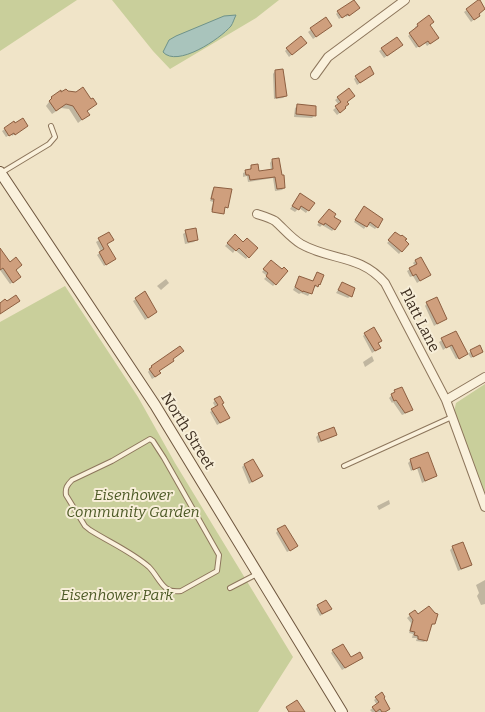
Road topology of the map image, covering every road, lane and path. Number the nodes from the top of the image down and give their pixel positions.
1 (405, 0) edge
2 (315, 75) dead end
3 (51, 126) dead end
4 (0, 172) edge
5 (257, 214) dead end
6 (485, 377) edge
7 (446, 400) junction
8 (452, 416) junction
9 (344, 466) dead end
10 (485, 507) edge
11 (257, 574) junction
12 (192, 585) joint
13 (230, 588) dead end
14 (342, 712) edge

1 - 2 street
3 - 4 lane
4 - 11 main road, North Street
5 - 7 street, Platt Lane
6 - 7 street
7 - 8 street, Platt Lane
8 - 9 lane
8 - 10 street, Platt Lane
11 - 13 lane
11 - 14 main road, North Street
12 - 12 lane

